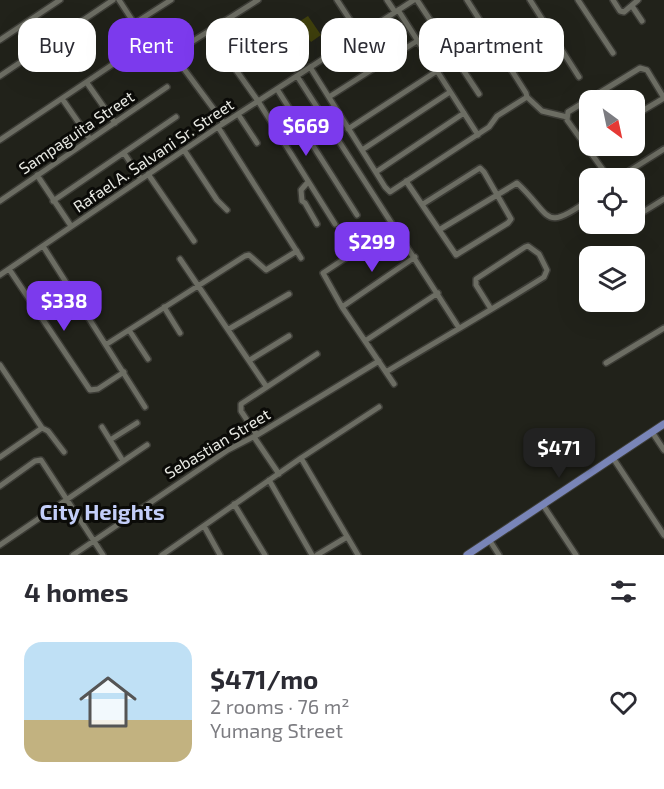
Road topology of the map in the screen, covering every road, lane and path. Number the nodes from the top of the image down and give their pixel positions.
1 (60, 0) edge
2 (113, 0) edge
3 (119, 0) edge
4 (171, 0) edge
5 (258, 0) edge
6 (337, 0) edge
7 (387, 0) edge
8 (415, 0) edge
9 (467, 0) edge
10 (530, 0) edge
11 (578, 0) edge
12 (613, 0) edge
13 (638, 0) edge
14 (632, 6) junction
15 (396, 11) junction
16 (132, 18) edge
17 (143, 18) edge
18 (230, 18) edge
19 (349, 18) edge
20 (386, 18) edge
21 (642, 21) dead end
22 (0, 40) edge
23 (417, 41) junction
24 (419, 44) edge
25 (613, 53) dead end
26 (321, 61) edge
27 (108, 68) edge
28 (310, 68) junction
29 (186, 72) edge
30 (237, 72) edge
31 (435, 72) edge
32 (438, 72) edge
33 (0, 76) edge
34 (297, 76) junction
35 (579, 77) dead end
36 (87, 83) junction
37 (664, 83) edge
38 (167, 87) dead end
39 (657, 87) junction
40 (277, 89) junction
41 (450, 92) junction
42 (478, 94) dead end
43 (329, 97) junction
44 (527, 97) junction
45 (664, 98) edge
46 (63, 100) junction
47 (258, 101) junction
48 (645, 109) edge
49 (464, 113) junction
50 (238, 114) junction
51 (176, 117) dead end
52 (567, 117) junction
53 (115, 123) junction
54 (224, 123) junction
55 (218, 127) junction
56 (348, 129) junction
57 (579, 134) edge
58 (478, 135) junction
59 (90, 139) junction
60 (0, 140) edge
61 (257, 143) dead end
62 (664, 149) edge
63 (184, 150) junction
64 (362, 150) junction
65 (124, 153) junction
66 (634, 168) edge
67 (376, 172) junction
68 (148, 174) junction
69 (37, 175) junction
70 (141, 179) junction
71 (406, 181) junction
72 (308, 182) junction
73 (498, 194) junction
74 (664, 199) edge
75 (0, 201) edge
76 (53, 201) junction
77 (423, 204) junction
78 (579, 207) edge
79 (227, 210) dead end
80 (645, 211) edge
81 (357, 215) dead end
82 (335, 224) dead end
83 (317, 225) dead end
84 (71, 226) junction
85 (394, 226) junction
86 (439, 230) junction
87 (194, 241) dead end
88 (43, 246) junction
89 (297, 251) junction
90 (415, 257) junction
91 (301, 258) dead end
92 (180, 260) dead end
93 (9, 269) junction
94 (0, 275) edge
95 (198, 285) junction
96 (438, 293) junction
97 (289, 294) dead end
98 (164, 307) junction
99 (342, 307) junction
100 (491, 309) junction
101 (459, 328) junction
102 (664, 328) edge
103 (229, 329) junction
104 (129, 330) junction
105 (180, 333) dead end
106 (289, 336) dead end
107 (365, 340) junction
108 (107, 344) junction
109 (317, 354) dead end
110 (148, 359) dead end
111 (250, 360) junction
112 (379, 361) junction
113 (606, 363) dead end
114 (0, 365) edge
115 (124, 372) junction
116 (386, 372) junction
117 (394, 384) dead end
118 (266, 386) junction
119 (146, 407) dead end
120 (379, 407) dead end
121 (137, 423) dead end
122 (664, 424) edge
123 (102, 427) dead end
124 (42, 428) junction
125 (652, 432) junction
126 (256, 436) junction
127 (110, 440) junction
128 (147, 446) dead end
129 (664, 450) edge
130 (64, 452) dead end
131 (0, 457) edge
132 (301, 458) junction
133 (613, 458) junction
134 (123, 461) junction
135 (279, 474) junction
136 (269, 480) junction
137 (0, 486) edge
138 (67, 499) junction
139 (234, 504) junction
140 (543, 505) junction
141 (204, 526) junction
142 (664, 535) edge
143 (347, 537) junction
144 (94, 541) junction
145 (490, 541) junction
146 (0, 545) edge
147 (73, 555) edge
148 (103, 555) edge
149 (162, 555) edge
150 (220, 555) edge
151 (265, 555) edge
152 (312, 555) edge
153 (317, 555) edge
154 (358, 555) edge
155 (467, 555) edge
156 (499, 555) edge
157 (576, 555) edge

1 - 22 street
2 - 33 street
3 - 16 street
4 - 17 street
5 - 18 street
6 - 19 street
7 - 15 street
8 - 15 street, Rafael A. Salvani Sr. Street
8 - 42 street
9 - 44 street
10 - 35 street
11 - 25 street
12 - 14 street
13 - 14 street
14 - 21 street
15 - 20 street, Rafael A. Salvani Sr. Street
15 - 23 street
23 - 24 street
23 - 43 street
26 - 28 street, Rafael A. Salvani Sr. Street
27 - 36 street
28 - 34 street, Rafael A. Salvani Sr. Street
28 - 43 street
29 - 54 street
30 - 47 street
31 - 56 street
32 - 41 street
34 - 40 street, Rafael A. Salvani Sr. Street
34 - 85 street
36 - 46 street
36 - 53 street
37 - 39 street
38 - 53 street, Sampaguita Street
39 - 45 street
39 - 52 street
40 - 47 street, Rafael A. Salvani Sr. Street
40 - 81 street
41 - 49 street
41 - 64 street
43 - 56 street
44 - 52 street
44 - 58 street
45 - 48 street
46 - 59 street
46 - 60 street
47 - 50 street, Rafael A. Salvani Sr. Street
47 - 72 street
49 - 58 street
49 - 67 street
50 - 54 street, Rafael A. Salvani Sr. Street
50 - 61 street
51 - 65 street
52 - 57 street
53 - 59 street, Sampaguita Street
54 - 55 street, Rafael A. Salvani Sr. Street
55 - 63 street, Rafael A. Salvani Sr. Street
55 - 89 street
56 - 64 street
58 - 71 street
59 - 69 street, Sampaguita Street
62 - 66 street
63 - 68 street, Rafael A. Salvani Sr. Street
63 - 79 street
64 - 67 street
65 - 70 street
65 - 76 street
67 - 71 street
68 - 70 street, Rafael A. Salvani Sr. Street
68 - 87 street
69 - 75 street, Sampaguita Street
69 - 76 street
70 - 84 street, Rafael A. Salvani Sr. Street
71 - 77 street
72 - 82 street
72 - 83 street
73 - 77 street
73 - 78 street
73 - 86 street
73 - 86 street
74 - 80 street
76 - 84 street
77 - 86 street
84 - 88 street, Rafael A. Salvani Sr. Street
85 - 90 street
85 - 99 street
88 - 93 street, Rafael A. Salvani Sr. Street
88 - 108 street
89 - 91 street
89 - 95 street
90 - 96 street
90 - 99 street
92 - 95 street
93 - 94 street, Rafael A. Salvani Sr. Street
93 - 115 street
95 - 98 street
95 - 103 street
96 - 101 street
96 - 107 street
97 - 103 street
98 - 104 street
98 - 105 street
99 - 107 street
100 - 100 street
100 - 101 street
101 - 116 street
102 - 113 street
103 - 111 street
104 - 108 street
104 - 110 street
106 - 111 street
107 - 112 street
108 - 115 street
109 - 118 street
111 - 118 street
112 - 116 street
112 - 126 street, Sebastian Street
114 - 124 street
115 - 119 street
116 - 117 street
118 - 126 street
120 - 132 street
121 - 127 street
122 - 125 main road
123 - 127 street
124 - 130 street
124 - 131 street
125 - 129 street
125 - 133 main road
126 - 135 street
126 - 144 street, Sebastian Street
127 - 134 street
128 - 134 street
132 - 135 street
132 - 143 street
133 - 140 main road
133 - 142 street
134 - 138 street
135 - 136 street
136 - 139 street
136 - 152 street
137 - 138 street
138 - 144 street
138 - 146 street
139 - 141 street
139 - 151 street
140 - 145 main road
140 - 157 street
141 - 149 street
141 - 150 street
143 - 153 street
143 - 154 street
144 - 147 street, Sebastian Street
144 - 148 street
145 - 155 main road
145 - 156 street

